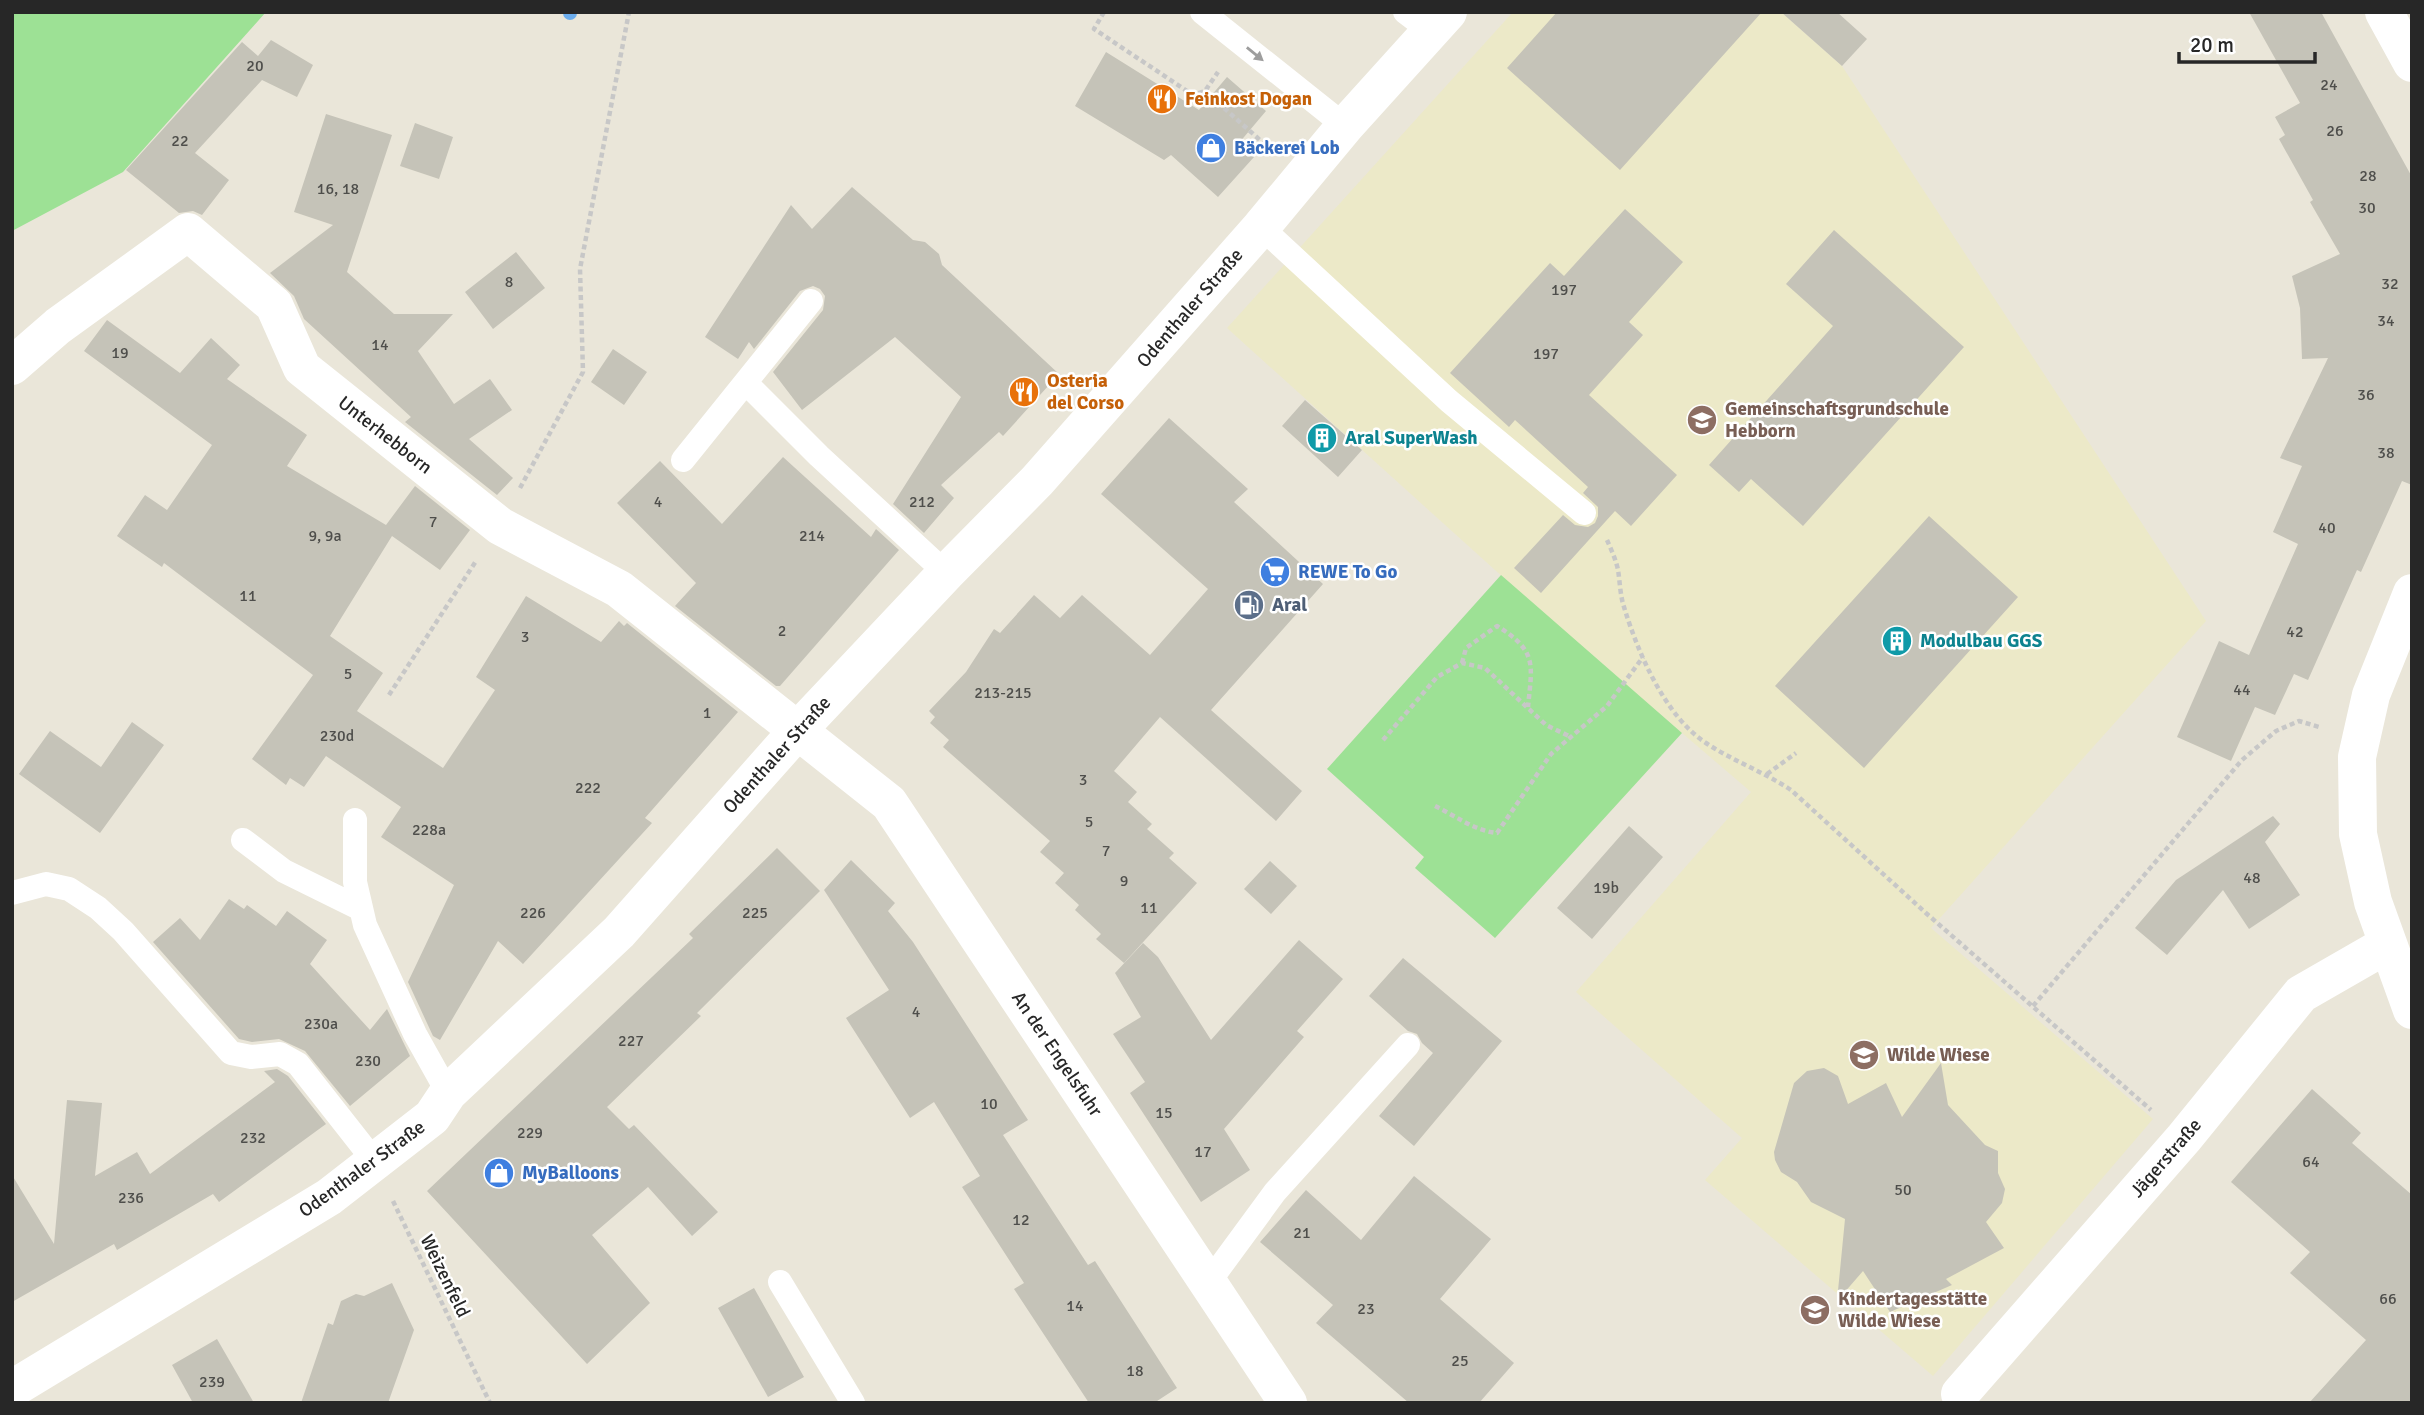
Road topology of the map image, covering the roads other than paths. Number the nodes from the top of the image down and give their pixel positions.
1 (1202, 12) edge
2 (2384, 12) edge
3 (1428, 18) edge
4 (2412, 63) edge
5 (1345, 126) junction
6 (1262, 227) junction
7 (811, 301) dead end
8 (12, 366) edge
9 (746, 383) junction
10 (683, 460) dead end
11 (1584, 513) road end
12 (946, 573) junction
13 (2412, 593) edge
14 (799, 729) junction
15 (355, 820) dead end
16 (243, 840) dead end
17 (12, 893) edge
18 (361, 909) junction
19 (2388, 944) junction
20 (2412, 1010) edge
21 (1408, 1045) dead end
22 (448, 1093) junction
23 (375, 1162) junction
24 (780, 1282) dead end
25 (1209, 1282) junction
26 (12, 1389) edge
27 (1961, 1394) dead end
28 (853, 1403) edge
29 (1288, 1403) edge

1 -> 5 lane
2 - 4 street
3 - 5 street, Odenthaler Straße
5 - 6 street, Odenthaler Straße
6 - 11 lane
6 - 12 street, Odenthaler Straße
7 - 9 lane
8 - 14 street, Unterhebborn
9 - 10 lane
9 - 12 lane
12 - 14 street, Odenthaler Straße
13 - 19 street
14 - 22 street, Odenthaler Straße
14 - 25 street, An der Engelsfuhr
15 - 18 lane
16 - 18 lane
17 - 23 lane
18 - 22 lane
19 - 20 street
19 - 27 street, Jägerstraße
21 - 25 lane
22 - 23 street, Odenthaler Straße
23 - 26 street, Odenthaler Straße
24 - 28 lane
25 - 29 street, An der Engelsfuhr

